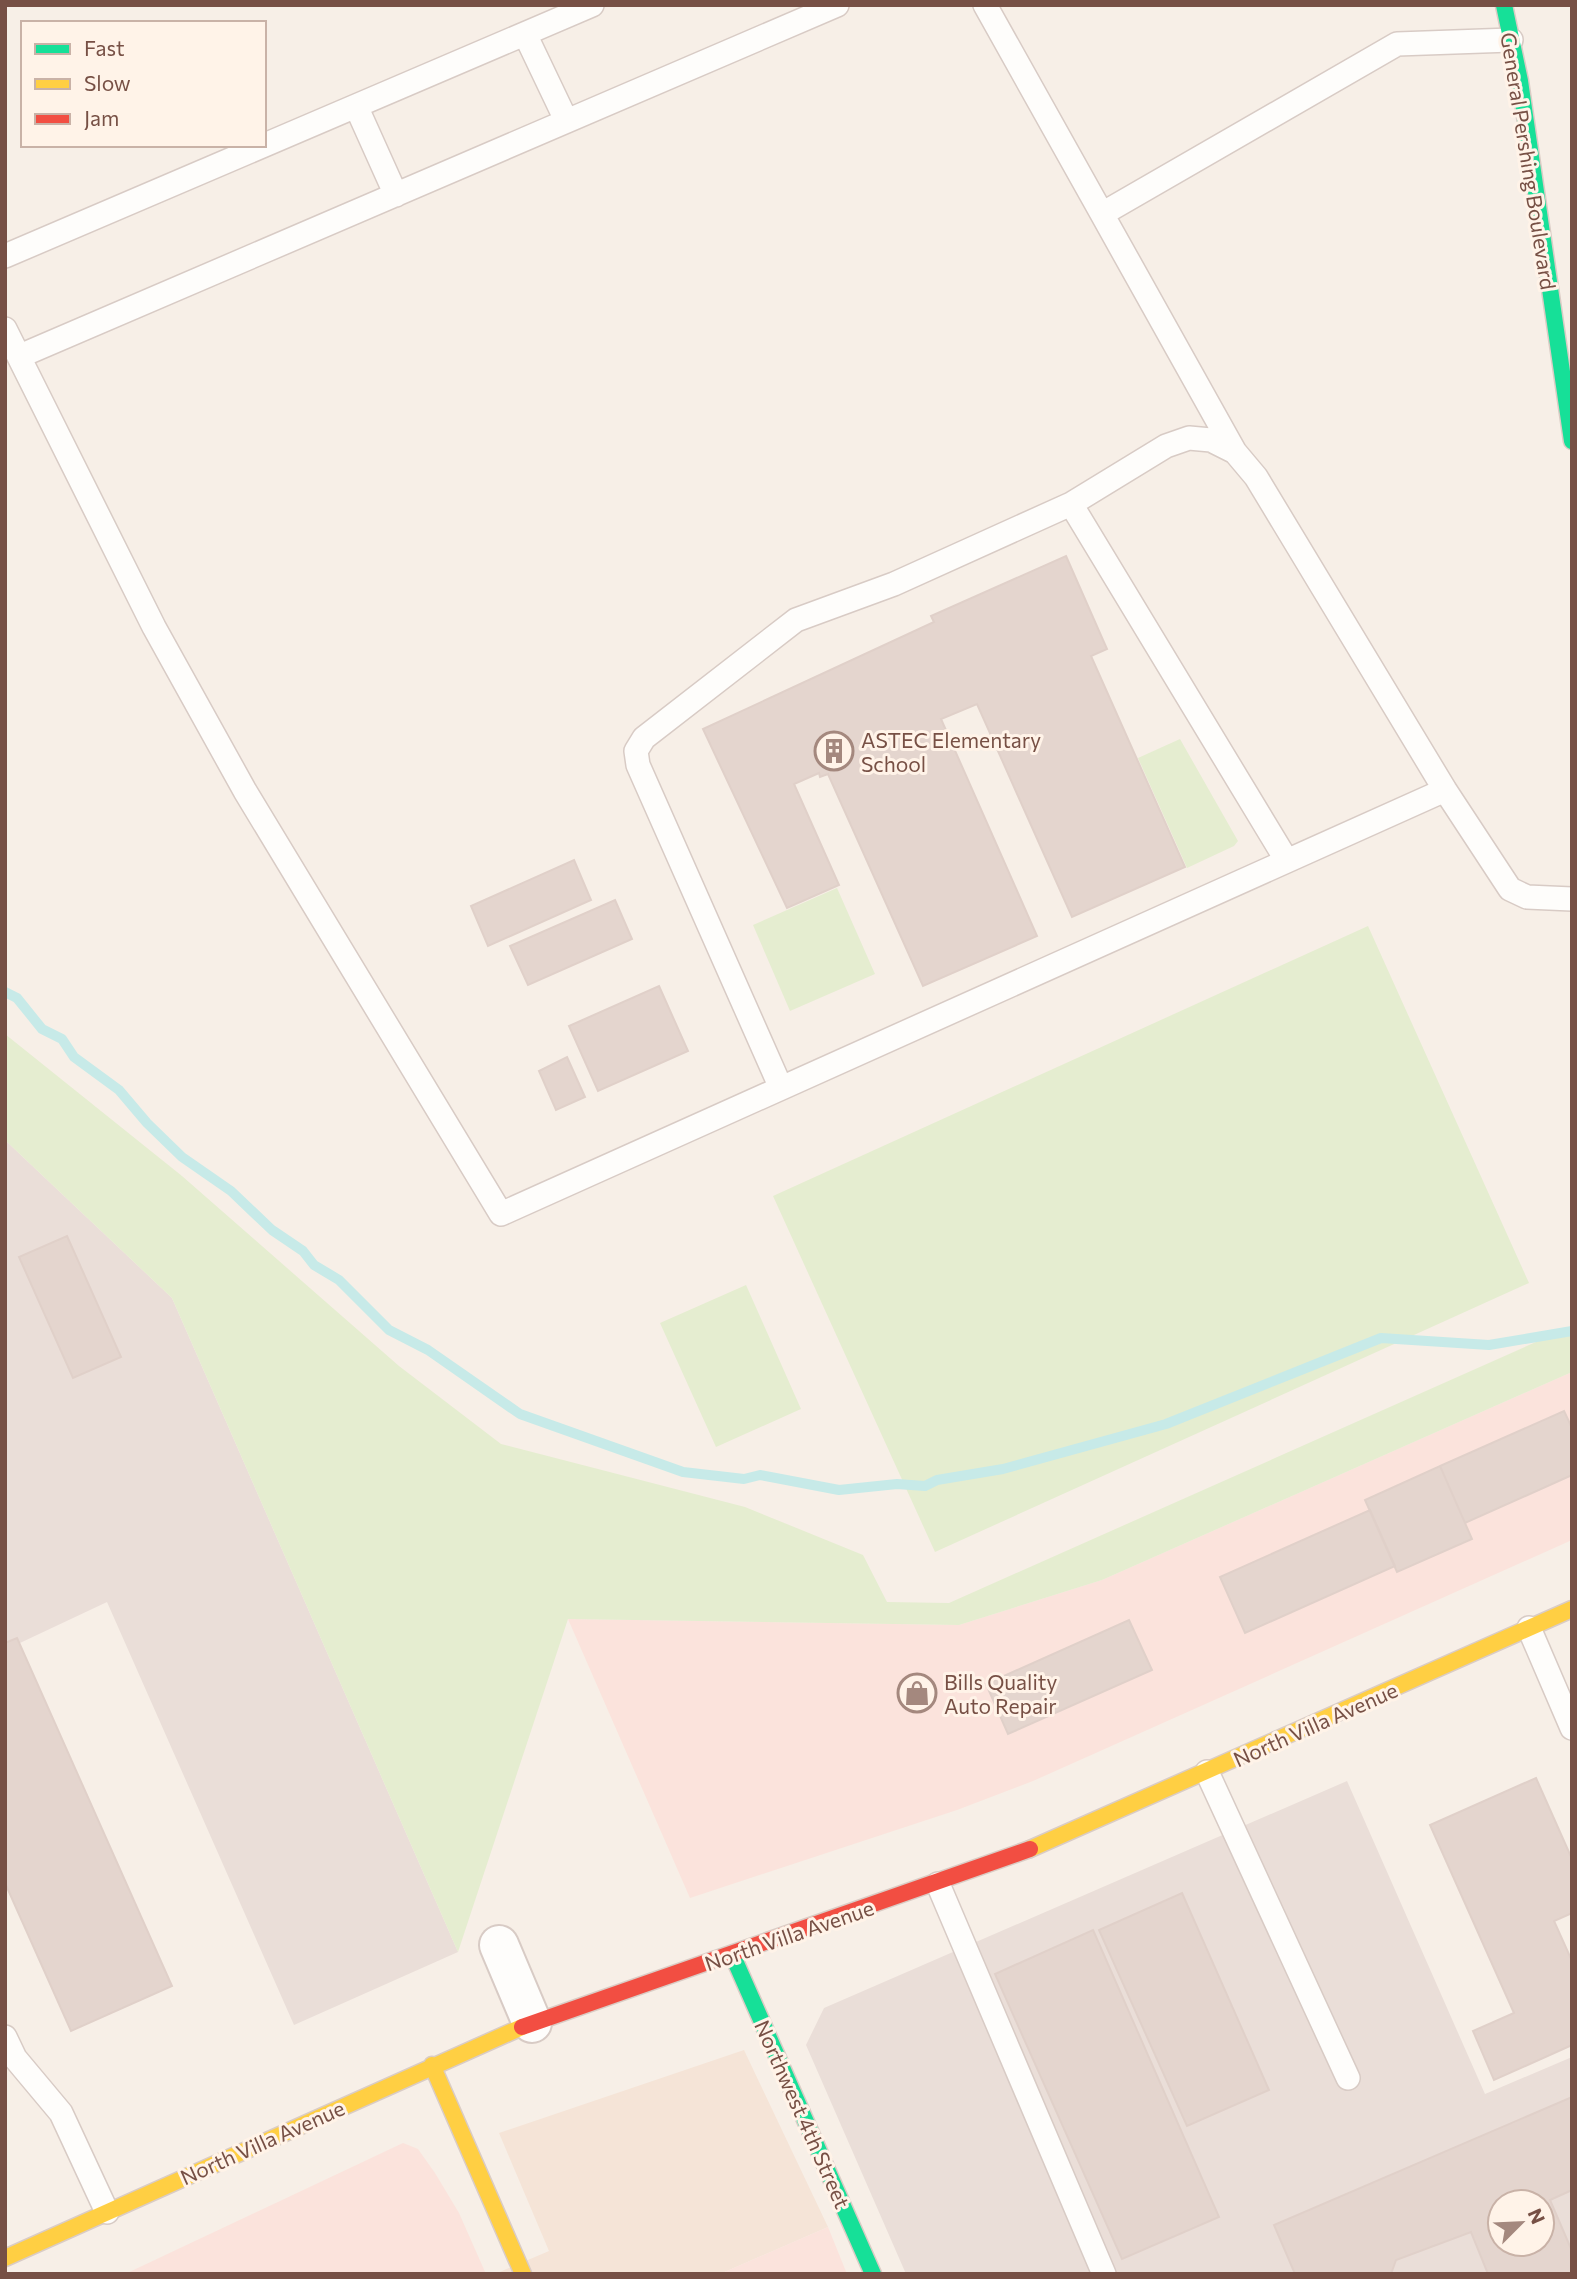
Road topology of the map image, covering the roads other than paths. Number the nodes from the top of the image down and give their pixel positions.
1 (592, 5) edge
2 (837, 5) edge
3 (985, 5) edge
4 (1504, 5) edge
5 (525, 34) junction
6 (1511, 40) junction
7 (356, 106) junction
8 (566, 120) junction
9 (266, 144) edge
10 (260, 147) edge
11 (396, 195) junction
12 (1102, 214) junction
13 (5, 256) edge
14 (5, 329) edge
15 (20, 356) junction
16 (1572, 441) edge
17 (1234, 452) junction
18 (1071, 504) junction
19 (1445, 790) junction
20 (1287, 861) junction
21 (1572, 899) edge
22 (781, 1088) junction
23 (1572, 1609) edge
24 (1529, 1628) junction
25 (1572, 1728) edge
26 (1207, 1772) junction
27 (938, 1884) junction
28 (499, 1945) dead end
29 (732, 1954) junction
30 (531, 2023) junction
31 (5, 2037) edge
32 (432, 2065) junction
33 (1348, 2078) dead end
34 (107, 2212) junction
35 (5, 2258) edge
36 (523, 2274) edge
37 (873, 2274) edge
38 (1104, 2274) edge

1 - 5 lane
2 - 8 lane
3 - 12 lane
4 - 6 main road, General Pershing Boulevard
5 - 7 lane
5 - 8 lane
6 - 12 lane
6 - 16 main road, General Pershing Boulevard
7 - 9 lane
7 - 11 lane
8 - 11 lane
10 - 13 lane
11 - 15 lane
12 - 17 lane
14 - 15 lane
15 - 22 lane
17 - 18 lane
17 - 19 lane
18 - 20 lane
18 - 22 lane
19 - 20 lane
19 - 21 lane
20 - 22 lane
23 - 24 main road, North Villa Avenue
24 - 25 lane
24 - 26 main road, North Villa Avenue
26 - 27 main road, North Villa Avenue
26 - 33 lane
27 - 29 main road, North Villa Avenue
27 - 38 lane
28 - 30 street
29 - 30 main road, North Villa Avenue
29 - 37 main road, Northwest 4th Street
30 - 32 main road, North Villa Avenue
31 - 34 lane
32 - 34 main road, North Villa Avenue
32 - 36 main road
34 - 35 main road, North Villa Avenue

